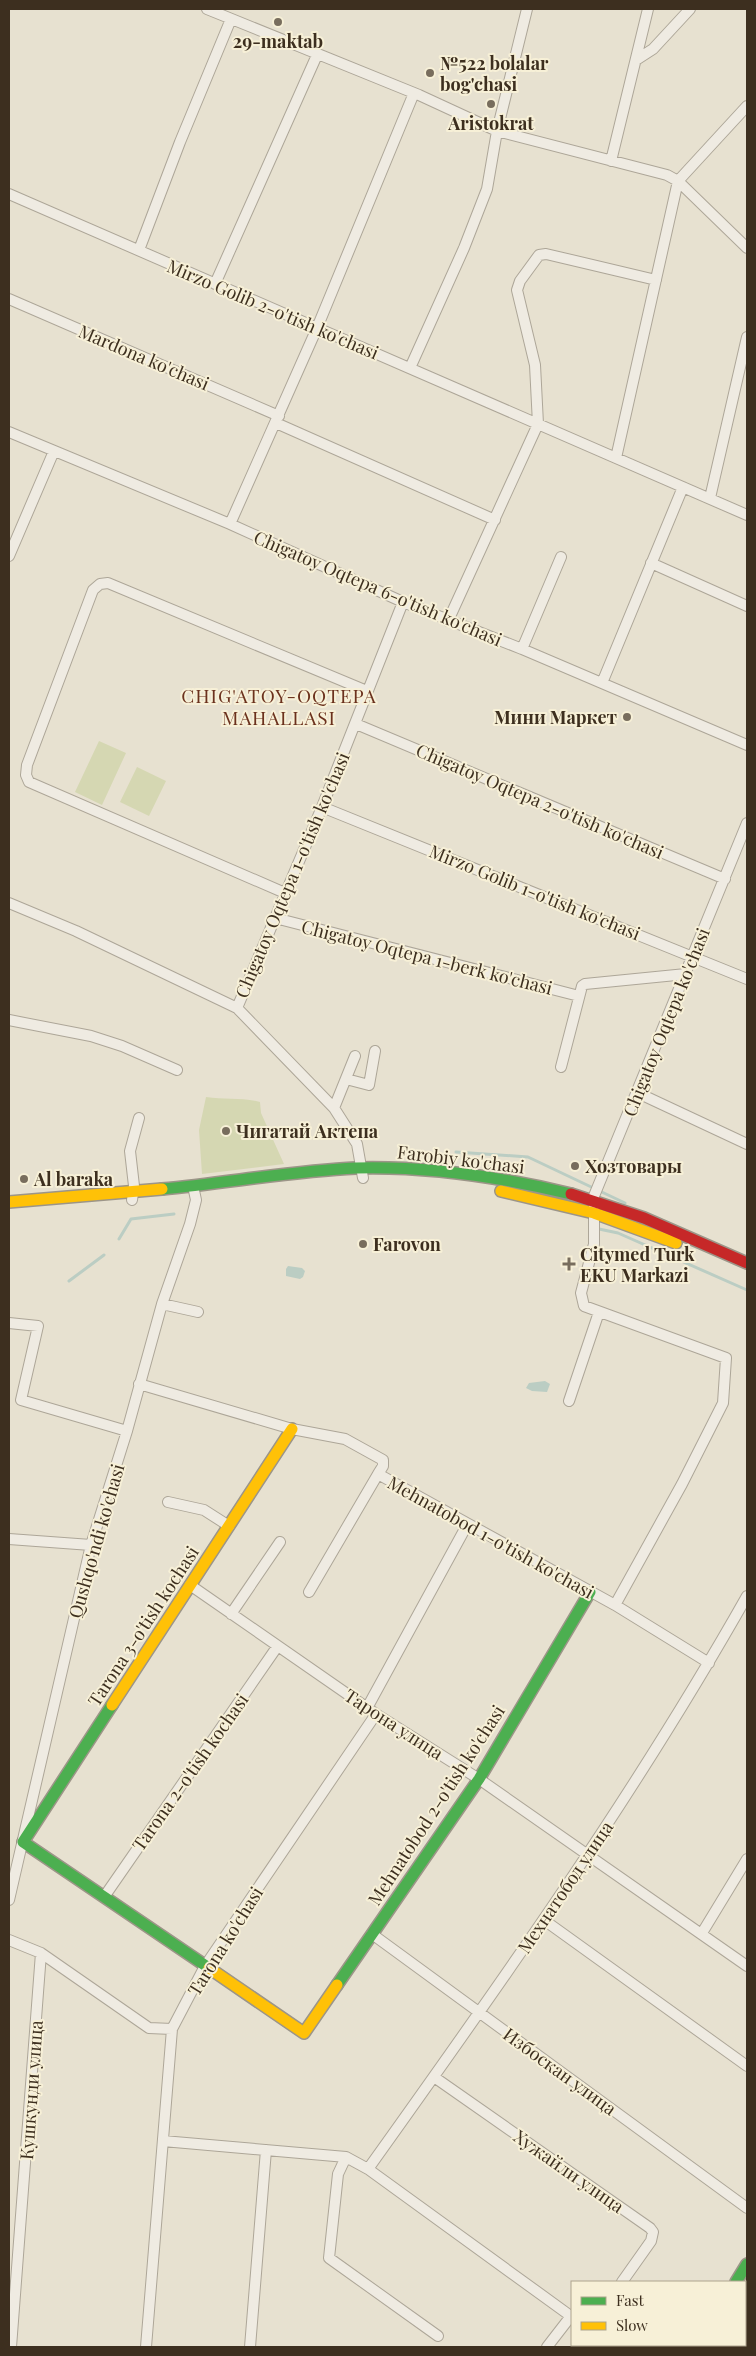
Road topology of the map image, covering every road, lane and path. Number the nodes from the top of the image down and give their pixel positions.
1 (207, 9) edge
2 (527, 9) edge
3 (648, 9) edge
4 (690, 9) edge
5 (231, 19) junction
6 (317, 55) junction
7 (636, 60) junction
8 (414, 93) junction
9 (747, 106) edge
10 (498, 131) junction
11 (610, 161) junction
12 (678, 182) junction
13 (9, 194) edge
14 (747, 248) edge
15 (139, 250) junction
16 (656, 280) junction
17 (216, 284) junction
18 (9, 299) edge
19 (317, 328) junction
20 (747, 337) edge
21 (410, 368) junction
22 (278, 420) junction
23 (538, 424) junction
24 (9, 432) edge
25 (54, 451) junction
26 (616, 458) junction
27 (683, 487) junction
28 (710, 498) junction
29 (747, 515) edge
30 (495, 520) junction
31 (230, 524) junction
32 (13, 534) edge
33 (9, 556) edge
34 (561, 557) dead end
35 (651, 563) junction
36 (403, 602) junction
37 (747, 606) edge
38 (448, 621) junction
39 (522, 649) junction
40 (602, 683) junction
41 (367, 691) junction
42 (356, 724) junction
43 (747, 745) edge
44 (322, 807) junction
45 (747, 823) edge
46 (743, 846) edge
47 (725, 879) junction
48 (285, 893) junction
49 (9, 903) edge
50 (275, 918) junction
51 (694, 956) junction
52 (686, 974) junction
53 (747, 979) edge
54 (579, 996) junction
55 (237, 1008) junction
56 (9, 1020) edge
57 (376, 1051) dead end
58 (355, 1056) dead end
59 (561, 1067) dead end
60 (177, 1070) dead end
61 (346, 1079) junction
62 (638, 1093) junction
63 (334, 1108) junction
64 (139, 1118) dead end
65 (747, 1144) edge
66 (362, 1173) junction
67 (194, 1190) junction
68 (133, 1195) junction
69 (594, 1200) junction
70 (9, 1202) edge
71 (9, 1211) edge
72 (594, 1218) junction
73 (747, 1263) edge
74 (747, 1275) edge
75 (162, 1304) junction
76 (198, 1312) dead end
77 (598, 1312) junction
78 (9, 1324) edge
79 (139, 1384) junction
80 (569, 1401) dead end
81 (292, 1429) junction
82 (127, 1431) junction
83 (378, 1474) junction
84 (168, 1502) dead end
85 (467, 1524) junction
86 (229, 1526) junction
87 (9, 1539) edge
88 (280, 1542) dead end
89 (91, 1545) junction
90 (190, 1585) junction
91 (309, 1592) dead end
92 (590, 1592) junction
93 (747, 1596) edge
94 (615, 1606) junction
95 (231, 1614) junction
96 (277, 1646) junction
97 (709, 1663) junction
98 (372, 1711) junction
99 (479, 1778) junction
100 (23, 1842) junction
101 (588, 1856) junction
102 (747, 1859) edge
103 (104, 1897) junction
104 (9, 1900) edge
105 (544, 1920) junction
106 (702, 1933) junction
107 (372, 1934) junction
108 (9, 1940) edge
109 (41, 1953) junction
110 (205, 1966) junction
111 (747, 1966) edge
112 (479, 2012) junction
113 (172, 2029) junction
114 (747, 2066) edge
115 (434, 2076) junction
116 (164, 2141) junction
117 (266, 2150) junction
118 (346, 2157) junction
119 (368, 2169) junction
120 (747, 2208) edge
121 (747, 2264) edge
122 (623, 2281) edge
123 (737, 2281) edge
124 (571, 2316) edge
125 (11, 2319) edge
126 (438, 2336) dead end
127 (11, 2347) edge
128 (146, 2347) edge
129 (250, 2347) edge
130 (547, 2347) edge

1 - 5 street
2 - 10 street
3 - 7 street
4 - 7 street
5 - 6 street
5 - 15 street
6 - 8 street
6 - 17 street
7 - 11 street
8 - 10 street
8 - 19 street
9 - 12 street
10 - 11 street
10 - 21 street
11 - 12 street
12 - 14 street
12 - 16 street
13 - 15 street, Mirzo Golib 2-o'tish ko'chasi
15 - 17 street, Mirzo Golib 2-o'tish ko'chasi
16 - 23 street
16 - 26 street
17 - 19 street, Mirzo Golib 2-o'tish ko'chasi
18 - 22 street, Mardona ko'chasi
19 - 21 street, Mirzo Golib 2-o'tish ko'chasi
19 - 22 street
20 - 28 street
21 - 23 street, Mirzo Golib 2-o'tish ko'chasi
22 - 30 street, Mardona ko'chasi
22 - 31 street
23 - 26 street, Mirzo Golib 2-o'tish ko'chasi
23 - 30 street
24 - 25 street, Chigatoy Oqtepa 6-o'tish ko'chasi
25 - 31 street, Chigatoy Oqtepa 6-o'tish ko'chasi
25 - 32 street
26 - 27 street, Mirzo Golib 2-o'tish ko'chasi
27 - 28 street, Mirzo Golib 2-o'tish ko'chasi
27 - 35 street
28 - 29 street, Mirzo Golib 2-o'tish ko'chasi
30 - 38 street
31 - 36 street, Chigatoy Oqtepa 6-o'tish ko'chasi
32 - 33 street
34 - 39 street
35 - 37 street
35 - 40 street
36 - 38 street, Chigatoy Oqtepa 6-o'tish ko'chasi
36 - 41 street, Chigatoy Oqtepa 1-o'tish ko'chasi
38 - 39 street, Chigatoy Oqtepa 6-o'tish ko'chasi
39 - 40 street, Chigatoy Oqtepa 6-o'tish ko'chasi
40 - 43 street, Chigatoy Oqtepa 6-o'tish ko'chasi
41 - 42 street, Chigatoy Oqtepa 1-o'tish ko'chasi
41 - 48 street
42 - 44 street, Chigatoy Oqtepa 1-o'tish ko'chasi
42 - 47 street, Chigatoy Oqtepa 2-o'tish ko'chasi
44 - 48 street, Chigatoy Oqtepa 1-o'tish ko'chasi
44 - 51 street, Mirzo Golib 1-o'tish ko'chasi
45 - 46 street, Chigatoy Oqtepa ko'chasi
46 - 47 street, Chigatoy Oqtepa ko'chasi
47 - 51 street, Chigatoy Oqtepa ko'chasi
48 - 50 street, Chigatoy Oqtepa 1-o'tish ko'chasi
49 - 55 street
50 - 54 street, Chigatoy Oqtepa 1-berk ko'chasi
50 - 55 street, Chigatoy Oqtepa 1-o'tish ko'chasi
51 - 52 street, Chigatoy Oqtepa ko'chasi
51 - 53 street, Mirzo Golib 1-o'tish ko'chasi
52 - 54 street
52 - 62 street, Chigatoy Oqtepa ko'chasi
54 - 59 street
55 - 63 street
56 - 60 street
57 - 61 street
58 - 61 street
61 - 63 street
62 - 65 street
62 - 69 street, Chigatoy Oqtepa ko'chasi
63 - 66 street
64 - 68 street
66 - 67 street, Farobiy ko'chasi
66 - 69 street, Farobiy ko'chasi
66 - 72 street, Farobiy ko'chasi
67 - 68 street, Farobiy ko'chasi
67 - 75 street, Qushqo'ndi ko'chasi
68 - 70 street, Farobiy ko'chasi
68 - 71 street, Farobiy ko'chasi
69 - 72 street, Chigatoy Oqtepa ko'chasi
69 - 73 street, Farobiy ko'chasi
72 - 74 street, Farobiy ko'chasi
72 - 77 street, Chigatoy Oqtepa ko'chasi
75 - 76 street
75 - 79 street, Qushqo'ndi ko'chasi
77 - 80 street
77 - 94 street
78 - 82 street
79 - 81 street, Mehnatobod 1-o'tish ko'chasi
79 - 82 street, Qushqo'ndi ko'chasi
81 - 83 street, Mehnatobod 1-o'tish ko'chasi
81 - 86 street, Tarona 3-o'tish kochasi
82 - 89 street, Qushqo'ndi ko'chasi
83 - 85 street, Mehnatobod 1-o'tish ko'chasi
83 - 91 street
84 - 86 street
85 - 92 street, Mehnatobod 1-o'tish ko'chasi
85 - 98 street, Tarona ko'chasi
86 - 90 street, Tarona 3-o'tish kochasi
87 - 89 street
88 - 95 street
89 - 100 street, Qushqo'ndi ko'chasi
90 - 95 street, Тарона улица
90 - 100 street, Tarona 3-o'tish kochasi
92 - 94 street, Mehnatobod 1-o'tish ko'chasi
92 - 99 street, Mehnatobod 2-o'tish ko'chasi
93 - 97 street, Мехнатобод улица
94 - 97 street, Mehnatobod 1-o'tish ko'chasi
95 - 96 street, Тарона улица
96 - 98 street, Тарона улица
96 - 103 street, Tarona 2-o'tish kochasi
97 - 101 street, Мехнатобод улица
98 - 99 street, Тарона улица
98 - 110 street, Tarona ko'chasi
99 - 101 street, Тарона улица
99 - 107 street, Mehnatobod 2-o'tish ko'chasi
100 - 103 street
100 - 104 street, Qushqo'ndi ko'chasi
101 - 105 street, Мехнатобод улица
101 - 106 street, Тарона улица
102 - 106 street
103 - 110 street
105 - 112 street, Мехнатобод улица
105 - 114 street
106 - 111 street, Тарона улица
107 - 110 street, Mehnatobod 2-o'tish ko'chasi
107 - 112 street, Избоскан улица
108 - 109 street
109 - 113 street
109 - 125 street, Кушкунди улица
110 - 113 street, Tarona ko'chasi
112 - 115 street, Мехнатобод улица
112 - 120 street, Избоскан улица
113 - 116 street, Tarona ko'chasi
115 - 119 street, Мехнатобод улица
115 - 122 street, Хужайли улица
116 - 117 street
116 - 128 street, Tarona ko'chasi
117 - 118 street
117 - 129 street
118 - 119 street
118 - 126 street
119 - 124 street
121 - 123 street
124 - 130 street
125 - 127 street, Кушкунди улица

